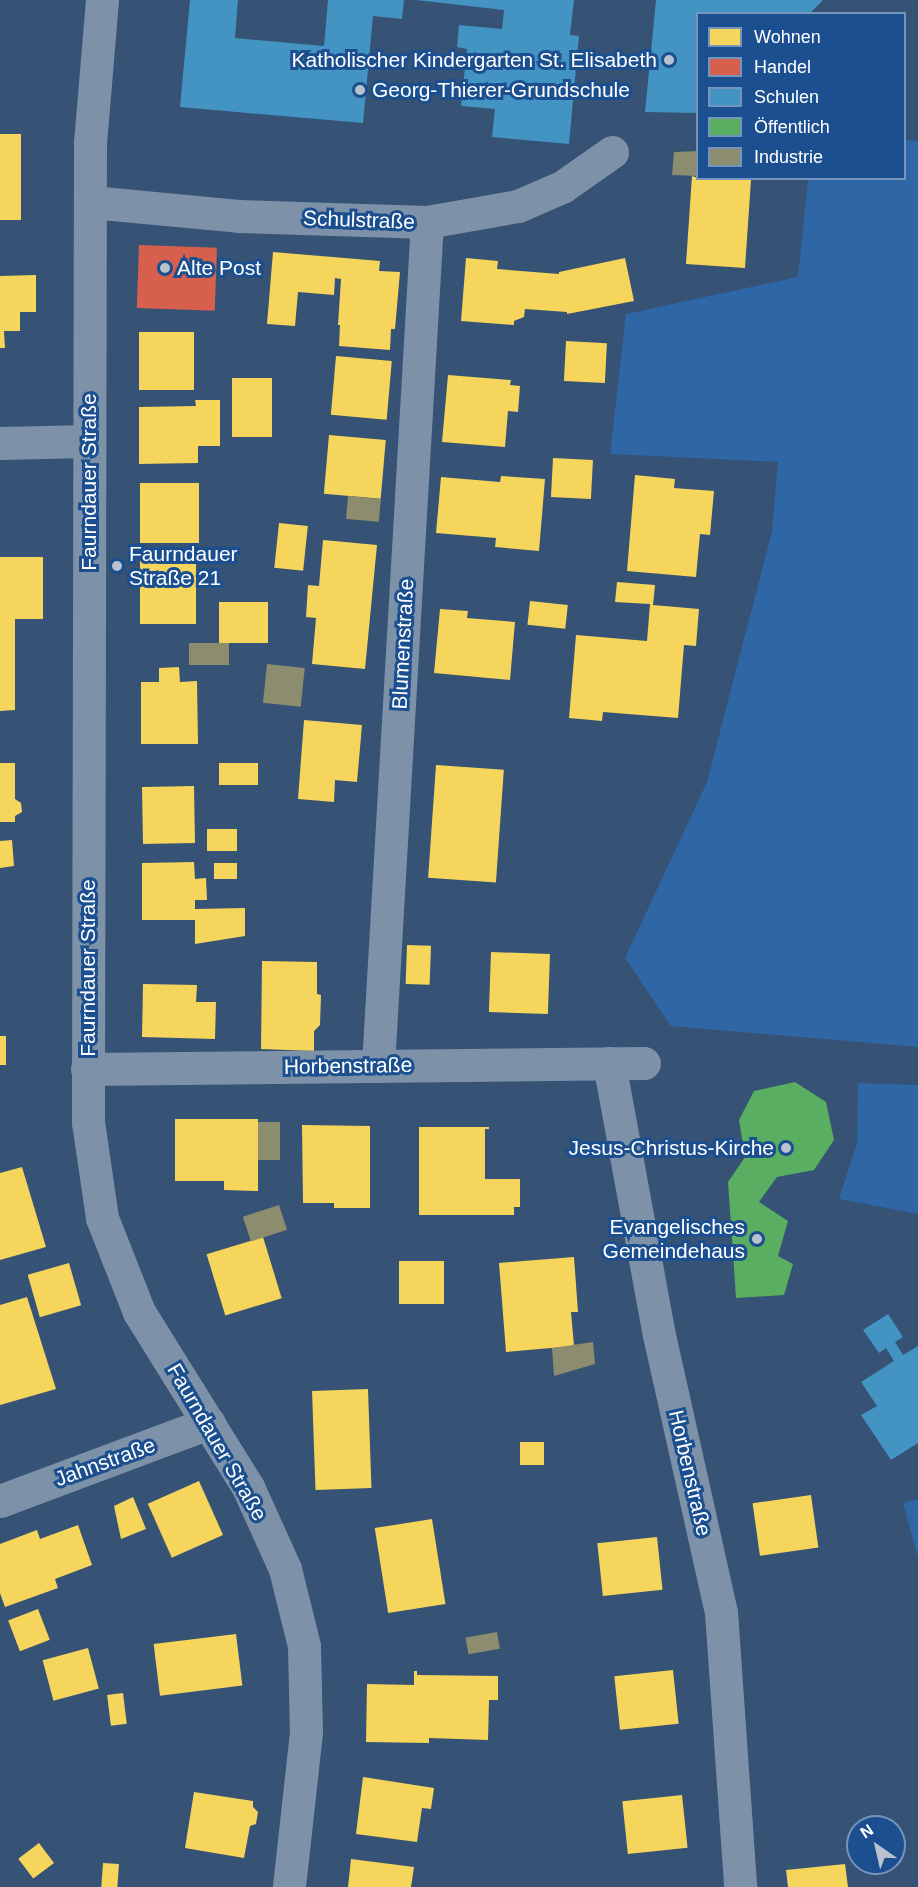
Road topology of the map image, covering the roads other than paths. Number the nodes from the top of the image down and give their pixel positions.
1 (102, 0) edge
2 (612, 152) dead end
3 (91, 202) junction
4 (427, 222) junction
5 (88, 441) junction
6 (0, 443) edge
7 (609, 1063) junction
8 (644, 1063) dead end
9 (378, 1065) junction
10 (87, 1069) junction
11 (209, 1423) junction
12 (0, 1501) edge
13 (289, 1887) edge
14 (740, 1887) edge

1 - 3 street, Faurndauer Straße
2 - 4 street, Schulstraße
3 - 4 street, Schulstraße
3 - 5 street, Faurndauer Straße
4 - 9 street, Blumenstraße
5 - 6 street
5 - 10 street, Faurndauer Straße
7 - 8 street, Horbenstraße
7 - 9 street, Horbenstraße
7 - 14 street, Horbenstraße
9 - 10 street, Horbenstraße
10 - 11 street, Faurndauer Straße
11 - 12 street, Jahnstraße
11 - 13 street, Faurndauer Straße

